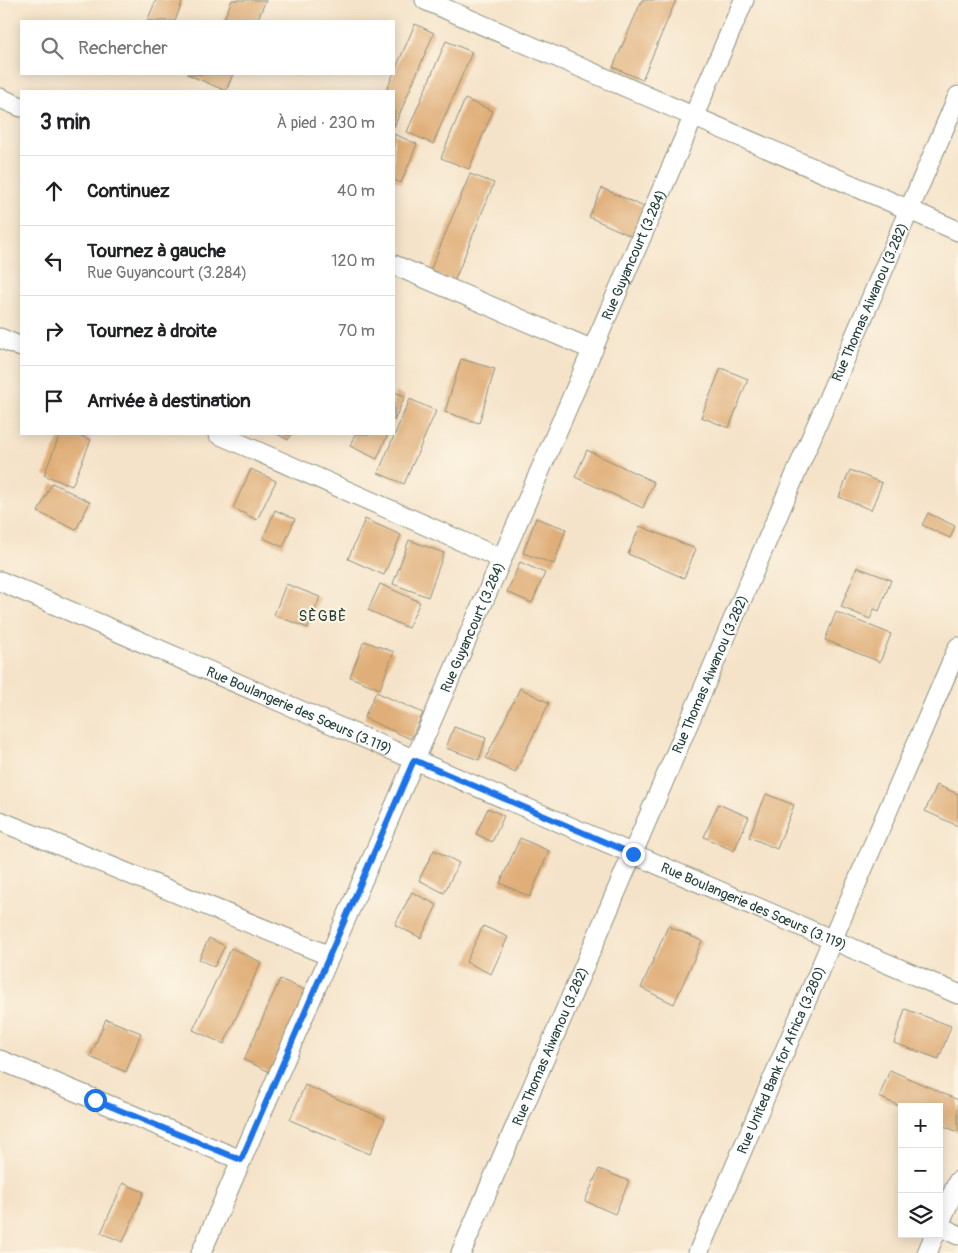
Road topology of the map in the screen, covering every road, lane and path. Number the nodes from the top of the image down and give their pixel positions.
1 (425, 0) edge
2 (744, 0) edge
3 (958, 96) edge
4 (0, 98) edge
5 (20, 107) edge
6 (694, 117) junction
7 (909, 210) junction
8 (958, 231) edge
9 (395, 265) edge
10 (0, 338) edge
11 (20, 347) edge
12 (593, 350) junction
13 (220, 435) edge
14 (502, 559) junction
15 (0, 581) edge
16 (958, 647) edge
17 (414, 760) junction
18 (0, 821) edge
19 (633, 854) junction
20 (832, 940) junction
21 (330, 956) junction
22 (958, 994) edge
23 (0, 1060) edge
24 (241, 1160) junction
25 (958, 1182) edge
26 (943, 1217) edge
27 (943, 1228) edge
28 (958, 1234) edge
29 (933, 1238) edge
30 (201, 1253) edge
31 (461, 1253) edge
32 (698, 1253) edge
33 (927, 1253) edge

1 - 6 street
2 - 6 street, Rue Guyancourt (3.284)
3 - 7 street, Rue Thomas Aiwanou (3.282)
4 - 5 street
6 - 7 street
6 - 12 street, Rue Guyancourt (3.284)
7 - 8 street
7 - 19 street, Rue Thomas Aiwanou (3.282)
9 - 12 street
10 - 11 street
12 - 14 street, Rue Guyancourt (3.284)
13 - 14 street
14 - 17 street, Rue Guyancourt (3.284)
15 - 17 street, Rue Boulangerie des Sœurs (3.119)
16 - 20 street, Rue United Bank for Africa (3.280)
17 - 19 street, Rue Boulangerie des Sœurs (3.119)
17 - 21 street, Rue Guyancourt (3.284)
18 - 21 street
19 - 20 street, Rue Boulangerie des Sœurs (3.119)
19 - 31 street, Rue Thomas Aiwanou (3.282)
20 - 22 street, Rue Boulangerie des Sœurs (3.119)
20 - 32 street, Rue United Bank for Africa (3.280)
21 - 24 street, Rue Guyancourt (3.284)
23 - 24 street
24 - 30 street, Rue Guyancourt (3.284)
25 - 26 street
27 - 28 street
29 - 33 street

